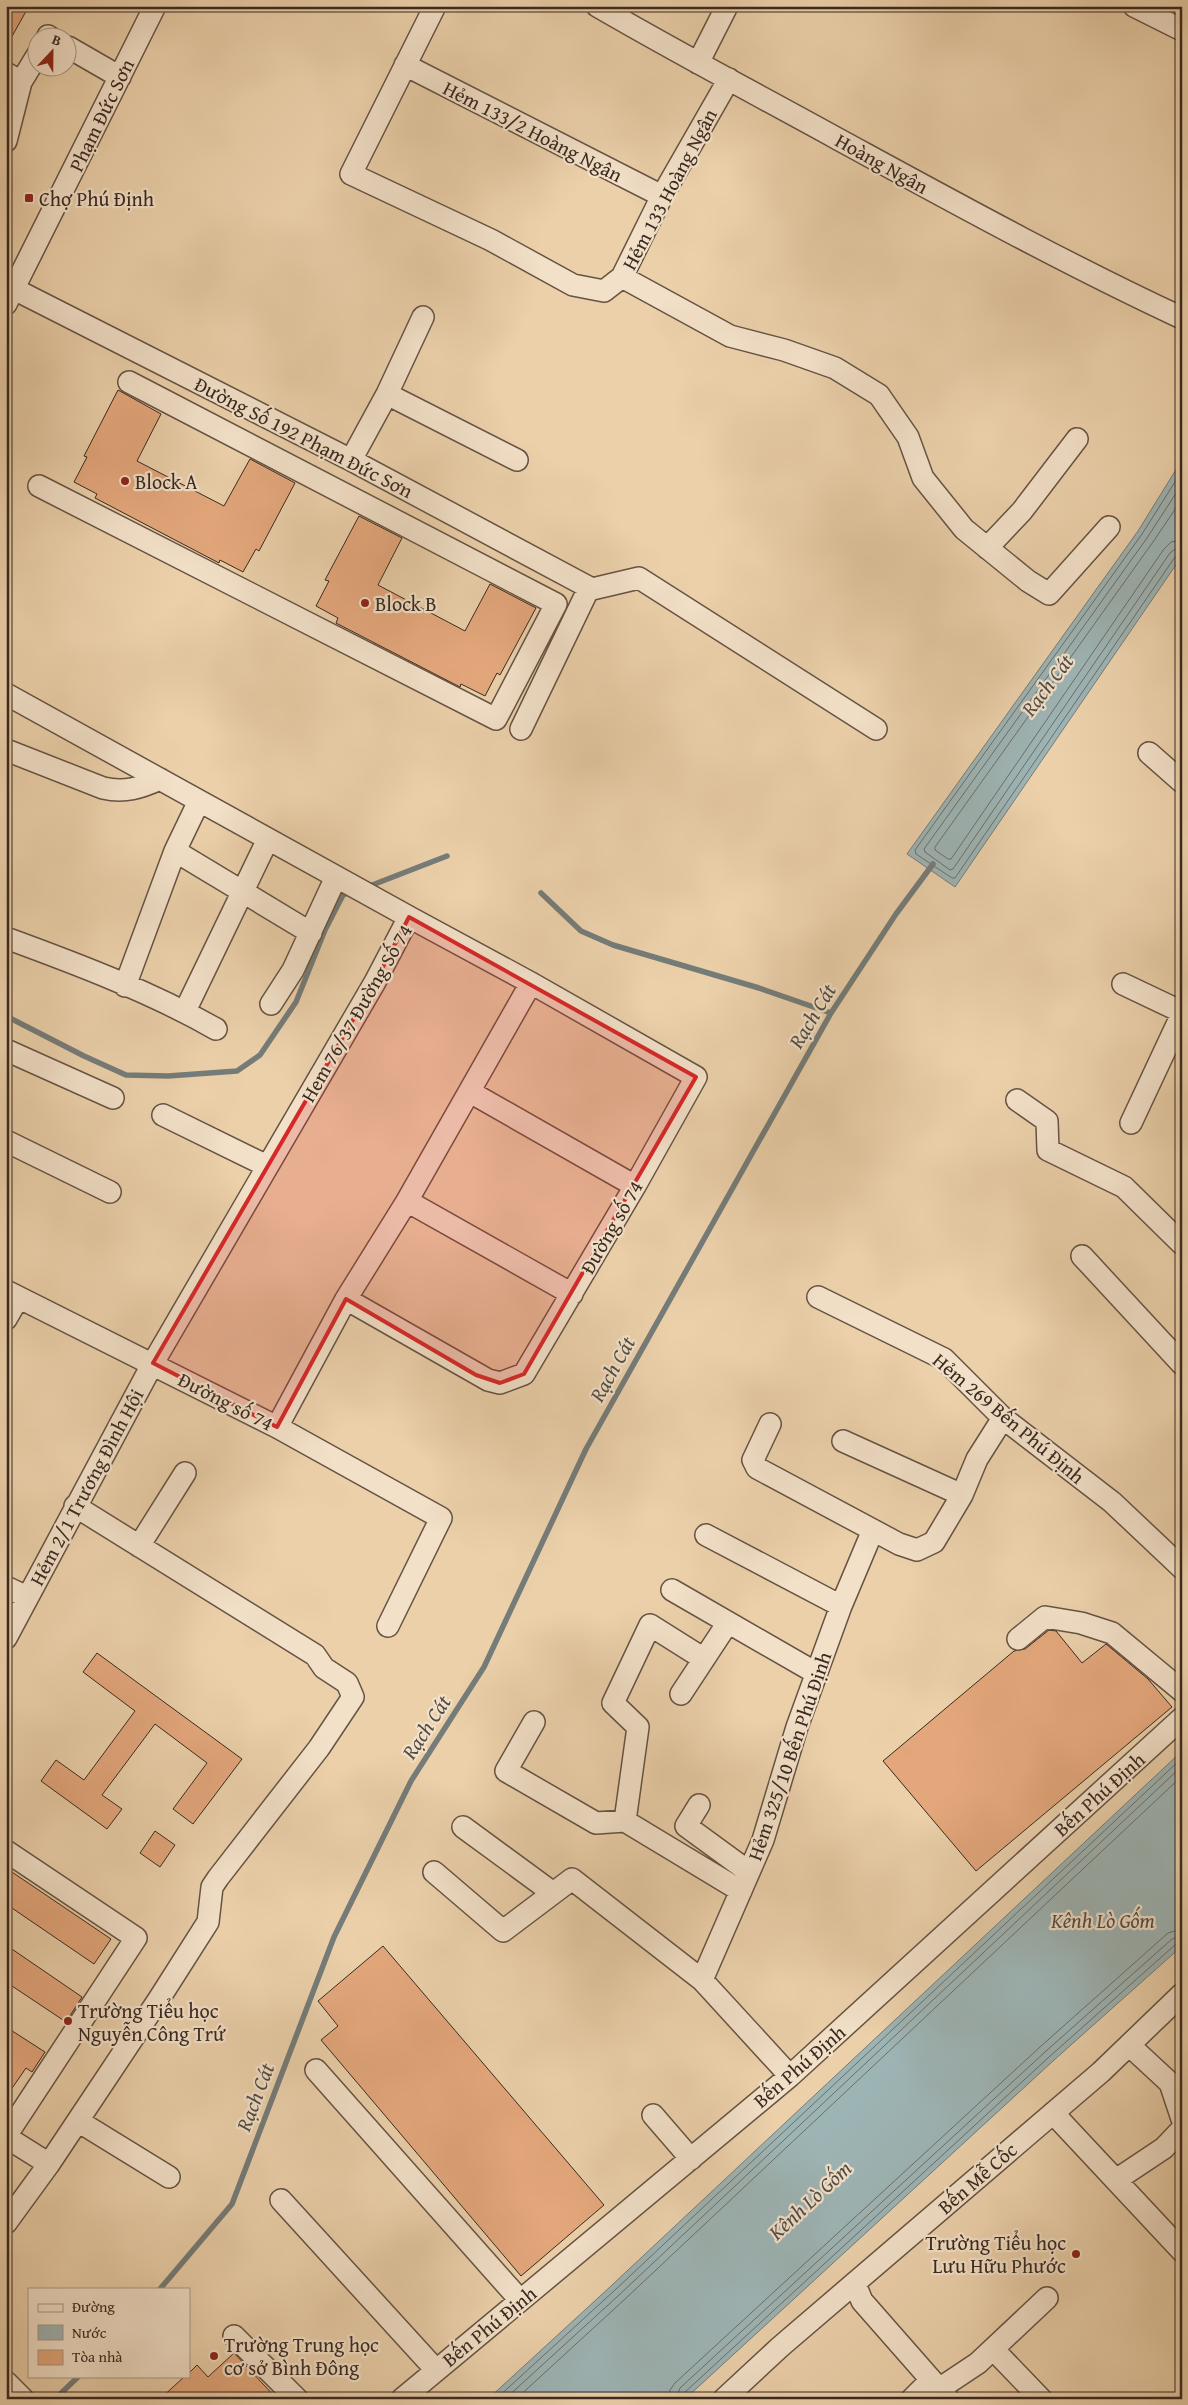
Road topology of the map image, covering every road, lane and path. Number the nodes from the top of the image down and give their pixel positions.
1 (155, 6) edge
2 (434, 6) edge
3 (597, 6) edge
4 (727, 6) edge
5 (1134, 6) edge
6 (1182, 30) edge
7 (78, 53) edge
8 (698, 63) junction
9 (28, 64) edge
10 (405, 65) junction
11 (14, 77) edge
12 (120, 77) junction
13 (728, 79) junction
14 (6, 141) edge
15 (662, 196) junction
16 (622, 277) junction
17 (10, 297) edge
18 (1176, 315) edge
19 (423, 317) dead end
20 (129, 382) dead end
21 (202, 386) junction
22 (387, 394) junction
23 (188, 413) junction
24 (1077, 439) dead end
25 (351, 460) junction
26 (517, 460) dead end
27 (39, 486) dead end
28 (1109, 527) dead end
29 (987, 548) junction
30 (592, 589) junction
31 (6, 694) edge
32 (521, 729) dead end
33 (876, 729) dead end
34 (6, 750) edge
35 (1149, 754) dead end
36 (160, 779) junction
37 (1182, 782) edge
38 (199, 801) junction
39 (268, 839) junction
40 (175, 851) junction
41 (336, 877) junction
42 (242, 892) junction
43 (409, 917) junction
44 (311, 933) junction
45 (6, 938) edge
46 (531, 982) junction
47 (1123, 984) dead end
48 (125, 986) junction
49 (271, 1004) dead end
50 (185, 1011) junction
51 (1182, 1013) edge
52 (216, 1029) dead end
53 (1175, 1047) edge
54 (6, 1050) edge
55 (696, 1077) joint
56 (470, 1092) junction
57 (113, 1098) dead end
58 (1017, 1100) dead end
59 (163, 1115) dead end
60 (1131, 1123) dead end
61 (6, 1141) edge
62 (267, 1166) junction
63 (635, 1186) junction
64 (110, 1192) dead end
65 (407, 1201) junction
66 (1182, 1244) edge
67 (1082, 1256) dead end
68 (572, 1294) junction
69 (12, 1295) edge
70 (818, 1297) dead end
71 (346, 1299) junction
72 (6, 1319) edge
73 (153, 1363) junction
74 (1182, 1364) edge
75 (1003, 1418) junction
76 (770, 1424) dead end
77 (277, 1427) junction
78 (843, 1441) dead end
79 (185, 1473) dead end
80 (962, 1495) junction
81 (75, 1506) junction
82 (873, 1530) junction
83 (706, 1535) dead end
84 (140, 1546) junction
85 (1182, 1568) edge
86 (6, 1587) edge
87 (672, 1590) dead end
88 (27, 1597) junction
89 (840, 1606) junction
90 (727, 1624) junction
91 (388, 1626) dead end
92 (6, 1638) edge
93 (1018, 1639) dead end
94 (704, 1659) junction
95 (816, 1674) junction
96 (1182, 1691) edge
97 (681, 1694) dead end
98 (1182, 1718) edge
99 (534, 1722) dead end
100 (699, 1805) dead end
101 (625, 1820) junction
102 (463, 1827) dead end
103 (6, 1851) edge
104 (434, 1872) dead end
105 (745, 1882) junction
106 (553, 1893) junction
107 (702, 1980) junction
108 (1182, 1994) edge
109 (1129, 2045) junction
110 (316, 2070) dead end
111 (790, 2076) junction
112 (1176, 2085) edge
113 (1053, 2113) junction
114 (653, 2116) dead end
115 (78, 2121) junction
116 (1180, 2130) edge
117 (6, 2136) edge
118 (691, 2159) junction
119 (49, 2164) junction
120 (169, 2177) dead end
121 (1116, 2180) junction
122 (281, 2200) dead end
123 (6, 2223) edge
124 (1182, 2251) edge
125 (855, 2284) junction
126 (1048, 2298) dead end
127 (520, 2300) junction
128 (234, 2336) dead end
129 (993, 2349) junction
130 (436, 2370) junction
131 (6, 2382) edge
132 (939, 2389) edge
133 (23, 2399) edge
134 (297, 2399) edge
135 (402, 2399) edge
136 (724, 2399) edge
137 (912, 2399) edge
138 (1041, 2399) edge

1 - 12 street, Phạm Đức Sơn
2 - 10 street
3 - 8 street, Hoàng Ngân
4 - 8 street
5 - 6 street
7 - 12 street
8 - 13 street, Hoàng Ngân
9 - 11 street
10 - 15 street, Hẻm 133/2 Hoàng Ngân
10 - 16 street
11 - 14 street
12 - 17 street, Phạm Đức Sơn
13 - 15 street, Hẻm 133 Hoàng Ngân
13 - 18 street, Hoàng Ngân
15 - 16 street, Hẻm 133 Hoàng Ngân
16 - 29 street, Hẻm 133 Hoàng Ngân
17 - 21 street, Đường Số 192 Phạm Đức Sơn
19 - 22 street
20 - 23 street
21 - 23 street
21 - 25 street, Đường Số 192 Phạm Đức Sơn
22 - 25 street
22 - 26 street
23 - 27 street
24 - 29 street
25 - 30 street, Đường Số 192 Phạm Đức Sơn
28 - 29 street, Hẻm 133 Hoàng Ngân
30 - 32 street
30 - 33 street
31 - 36 street
34 - 36 street
35 - 37 street
36 - 38 street
38 - 39 street
38 - 40 street
39 - 41 street
39 - 42 street
40 - 42 street
40 - 48 street
41 - 43 street
41 - 44 street
42 - 44 street
42 - 50 street
43 - 46 street, Hem 76/37 Đường Số 74
43 - 62 street, Hem 76/37 Đường Số 74
44 - 49 street
45 - 48 street
46 - 55 street, Hem 76/37 Đường Số 74
46 - 56 street
47 - 51 street
48 - 50 street
50 - 52 street
51 - 53 street
53 - 60 street
54 - 57 street
55 - 63 street, Đường số 74
56 - 63 street
56 - 65 street
58 - 66 street
59 - 62 street
61 - 64 street
62 - 73 street, Hem 76/37 Đường Số 74
63 - 68 street, Đường số 74
65 - 68 street
65 - 71 street
67 - 74 street
68 - 71 street, Đường số 74
69 - 72 street
69 - 73 street, Đường số 74
70 - 75 street, Hẻm 269 Bến Phú Định
71 - 77 street
73 - 77 street, Đường số 74
73 - 81 street, Hẻm 2/1 Trương Đình Hội
75 - 80 street
75 - 85 street, Hẻm 269 Bến Phú Định
76 - 82 street
77 - 91 street, Đường số 74
78 - 80 street
79 - 84 street
80 - 82 street
81 - 84 street
81 - 88 street, Hẻm 2/1 Trương Đình Hội
82 - 89 street, Hẻm 325/10 Bến Phú Định
83 - 89 street
84 - 115 street
86 - 88 street
87 - 90 street
88 - 92 street, Hẻm 2/1 Trương Đình Hội
89 - 95 street, Hẻm 325/10 Bến Phú Định
90 - 94 street
90 - 95 street
93 - 96 street
94 - 97 street
94 - 101 street
95 - 105 street, Hẻm 325/10 Bến Phú Định
98 - 111 street, Bến Phú Định
99 - 101 street
100 - 105 street
101 - 105 street
102 - 106 street
103 - 117 street
104 - 106 street
105 - 107 street, Hẻm 325/10 Bến Phú Định
106 - 107 street
107 - 111 street
108 - 109 street, Bến Mễ Cốc
109 - 112 street
109 - 113 street, Bến Mễ Cốc
110 - 127 street
111 - 118 street, Bến Phú Định
112 - 116 street
113 - 121 street
113 - 125 street, Bến Mễ Cốc
114 - 118 street
115 - 119 street
115 - 120 street
116 - 121 street
117 - 119 street
118 - 127 street, Bến Phú Định
119 - 123 street
121 - 124 street
122 - 130 street
125 - 132 street
125 - 136 street, Bến Mễ Cốc
126 - 129 street
127 - 130 street, Bến Phú Định
128 - 134 street
129 - 132 street
129 - 138 street
130 - 135 street, Bến Phú Định
131 - 133 street
132 - 137 street

